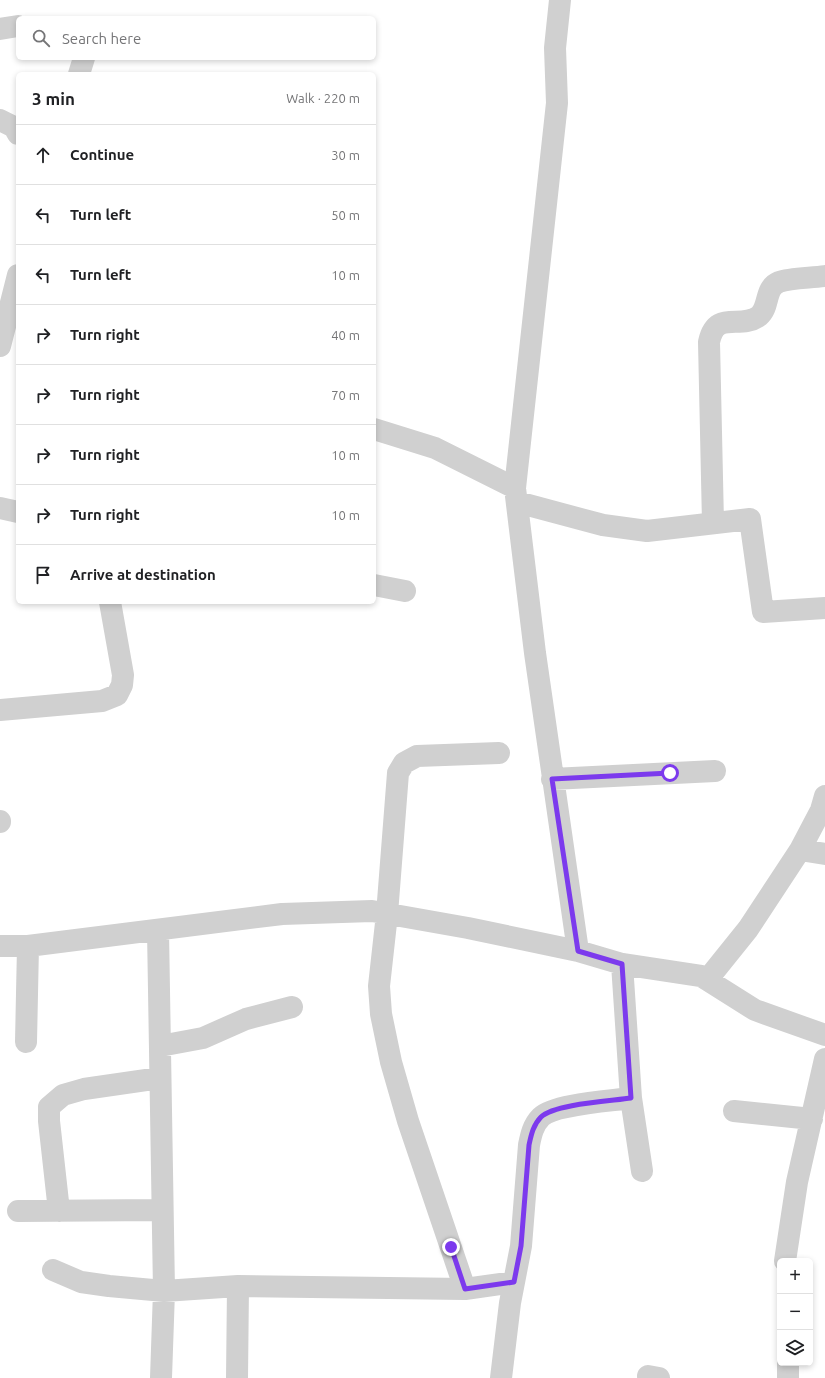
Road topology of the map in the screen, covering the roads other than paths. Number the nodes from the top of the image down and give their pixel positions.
1 (560, 0) edge
2 (16, 26) edge
3 (0, 29) edge
4 (83, 60) edge
5 (80, 72) edge
6 (0, 120) edge
7 (16, 130) edge
8 (825, 276) edge
9 (16, 281) edge
10 (3, 318) edge
11 (0, 346) edge
12 (376, 430) edge
13 (516, 495) junction
14 (0, 508) edge
15 (16, 512) edge
16 (714, 523) junction
17 (376, 585) edge
18 (404, 591) dead end
19 (110, 604) edge
20 (825, 608) edge
21 (0, 710) edge
22 (499, 753) dead end
23 (715, 770) dead end
24 (552, 779) junction
25 (825, 796) edge
26 (800, 850) junction
27 (825, 854) edge
28 (387, 914) junction
29 (158, 930) junction
30 (0, 946) edge
31 (28, 946) junction
32 (578, 951) junction
33 (622, 964) junction
34 (707, 980) junction
35 (292, 1006) dead end
36 (825, 1035) edge
37 (26, 1042) dead end
38 (160, 1046) junction
39 (825, 1059) edge
40 (160, 1078) junction
41 (631, 1098) junction
42 (734, 1111) dead end
43 (812, 1119) junction
44 (642, 1171) dead end
45 (162, 1210) junction
46 (18, 1211) dead end
47 (59, 1211) junction
48 (785, 1258) edge
49 (52, 1270) dead end
50 (514, 1282) junction
51 (238, 1286) junction
52 (465, 1289) junction
53 (164, 1291) junction
54 (788, 1366) edge
55 (161, 1378) edge
56 (237, 1378) edge
57 (501, 1378) edge
58 (788, 1378) edge

1 - 13 street
2 - 3 street
4 - 5 street
6 - 7 street
8 - 16 street
9 - 10 street
10 - 11 street
12 - 13 street
13 - 16 street
13 - 24 street
14 - 15 street
16 - 20 street
17 - 18 street
19 - 21 street
22 - 28 street
23 - 24 street
24 - 32 street
25 - 26 street
26 - 27 street
26 - 34 street
28 - 29 street
28 - 32 street
28 - 52 street
29 - 31 street
29 - 38 street
30 - 31 street
31 - 37 street
32 - 33 street
33 - 34 street
33 - 41 street
34 - 36 street
35 - 38 street
38 - 40 street
39 - 43 street
40 - 45 street
40 - 47 street
41 - 44 street
41 - 50 street
42 - 43 street
43 - 48 street
45 - 47 street
45 - 53 street
46 - 47 street
49 - 53 street
50 - 52 street
50 - 57 street
51 - 52 street
51 - 53 street
51 - 56 street
53 - 55 street
54 - 58 street

